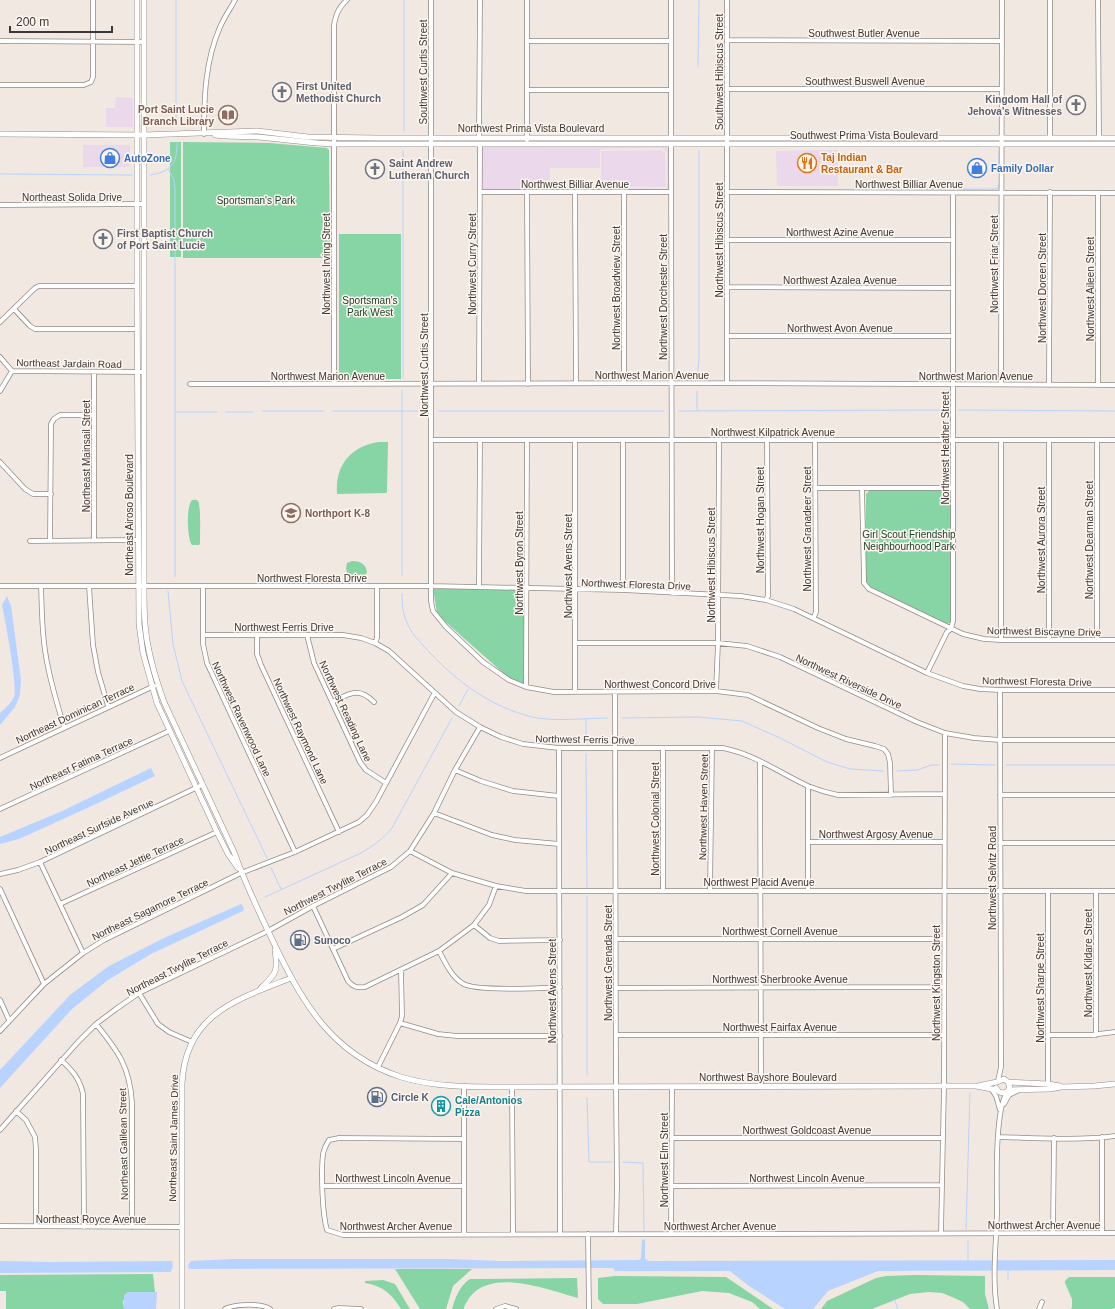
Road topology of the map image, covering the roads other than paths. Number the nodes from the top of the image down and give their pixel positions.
1 (93, 0) edge
2 (137, 0) edge
3 (144, 0) edge
4 (235, 0) edge
5 (348, 0) edge
6 (431, 0) edge
7 (480, 0) edge
8 (528, 0) edge
9 (671, 0) edge
10 (726, 0) edge
11 (1002, 0) edge
12 (1050, 0) edge
13 (1098, 0) edge
14 (727, 40) junction
15 (0, 41) edge
16 (528, 41) junction
17 (671, 41) junction
18 (1002, 41) junction
19 (93, 42) junction
20 (137, 42) junction
21 (144, 42) junction
22 (0, 85) edge
23 (728, 89) junction
24 (1002, 89) junction
25 (528, 90) junction
26 (671, 90) junction
27 (0, 134) edge
28 (207, 134) junction
29 (138, 135) junction
30 (144, 135) junction
31 (334, 137) junction
32 (431, 137) junction
33 (479, 137) junction
34 (527, 137) junction
35 (669, 137) junction
36 (727, 138) junction
37 (1050, 138) junction
38 (1098, 138) junction
39 (1115, 138) edge
40 (1002, 141) junction
41 (334, 144) junction
42 (431, 144) junction
43 (480, 144) junction
44 (527, 144) junction
45 (630, 144) junction
46 (671, 144) junction
47 (727, 144) junction
48 (1115, 144) edge
49 (480, 192) junction
50 (527, 192) junction
51 (575, 192) junction
52 (624, 192) junction
53 (671, 192) junction
54 (727, 192) junction
55 (1002, 192) junction
56 (1050, 192) junction
57 (954, 193) junction
58 (1098, 193) junction
59 (1115, 193) edge
60 (137, 204) junction
61 (144, 204) junction
62 (0, 205) edge
63 (727, 240) junction
64 (953, 240) junction
65 (136, 286) junction
66 (727, 287) junction
67 (953, 288) junction
68 (14, 309) junction
69 (0, 322) edge
70 (137, 329) junction
71 (727, 336) junction
72 (953, 336) junction
73 (0, 357) edge
74 (12, 371) junction
75 (94, 372) junction
76 (138, 372) junction
77 (144, 372) junction
78 (432, 383) junction
79 (479, 383) junction
80 (576, 383) junction
81 (672, 383) junction
82 (727, 383) junction
83 (190, 384) dead end
84 (334, 384) junction
85 (528, 384) junction
86 (624, 384) junction
87 (953, 384) junction
88 (1001, 384) junction
89 (1050, 385) junction
90 (1098, 385) junction
91 (1115, 385) edge
92 (0, 391) edge
93 (94, 415) junction
94 (431, 440) junction
95 (480, 440) junction
96 (527, 440) junction
97 (575, 440) junction
98 (623, 440) junction
99 (672, 440) junction
100 (719, 440) junction
101 (767, 440) junction
102 (815, 440) junction
103 (953, 440) junction
104 (1001, 440) junction
105 (1097, 440) junction
106 (1115, 440) edge
107 (1049, 441) junction
108 (0, 462) edge
109 (815, 488) junction
110 (953, 488) junction
111 (862, 489) junction
112 (51, 494) junction
113 (94, 540) junction
114 (138, 540) junction
115 (30, 541) dead end
116 (50, 541) junction
117 (0, 586) edge
118 (41, 586) junction
119 (89, 586) junction
120 (141, 586) junction
121 (203, 586) junction
122 (377, 586) junction
123 (431, 586) junction
124 (479, 587) junction
125 (527, 589) junction
126 (576, 590) junction
127 (623, 590) junction
128 (672, 593) junction
129 (719, 594) junction
130 (766, 600) junction
131 (814, 617) junction
132 (951, 628) junction
133 (203, 635) junction
134 (307, 635) junction
135 (257, 636) junction
136 (1001, 640) junction
137 (1049, 640) junction
138 (1097, 640) junction
139 (1115, 640) edge
140 (375, 642) junction
141 (576, 643) junction
142 (718, 643) junction
143 (927, 673) junction
144 (158, 684) junction
145 (152, 686) junction
146 (526, 687) junction
147 (1000, 690) junction
148 (1115, 690) edge
149 (716, 691) junction
150 (575, 692) junction
151 (616, 692) junction
152 (434, 694) junction
153 (332, 702) junction
154 (374, 702) dead end
155 (108, 706) junction
156 (64, 727) junction
157 (480, 727) junction
158 (169, 731) junction
159 (945, 733) junction
160 (1000, 740) junction
161 (1115, 740) edge
162 (559, 748) junction
163 (616, 748) junction
164 (663, 748) junction
165 (712, 748) junction
166 (0, 758) edge
167 (760, 762) junction
168 (456, 770) junction
169 (386, 783) junction
170 (808, 786) junction
171 (200, 787) junction
172 (891, 794) junction
173 (944, 794) junction
174 (1000, 795) junction
175 (1115, 795) edge
176 (559, 796) junction
177 (0, 809) edge
178 (434, 813) junction
179 (217, 832) junction
180 (339, 832) junction
181 (809, 842) junction
182 (944, 842) junction
183 (1000, 843) junction
184 (1115, 843) edge
185 (559, 844) junction
186 (410, 851) junction
187 (295, 852) junction
188 (40, 862) junction
189 (241, 873) junction
190 (452, 873) junction
191 (0, 874) edge
192 (496, 886) junction
193 (0, 889) edge
194 (664, 890) junction
195 (710, 890) junction
196 (808, 890) junction
197 (616, 891) junction
198 (759, 891) junction
199 (944, 891) junction
200 (1000, 891) junction
201 (1048, 891) junction
202 (1096, 891) junction
203 (1115, 891) edge
204 (560, 892) junction
205 (60, 904) junction
206 (313, 906) junction
207 (474, 925) junction
208 (268, 931) junction
209 (616, 939) junction
210 (760, 939) junction
211 (944, 939) junction
212 (560, 940) junction
213 (274, 945) junction
214 (334, 949) junction
215 (439, 951) junction
216 (83, 953) junction
217 (401, 970) junction
218 (291, 978) junction
219 (44, 984) junction
220 (760, 987) junction
221 (944, 987) junction
222 (560, 988) junction
223 (616, 988) junction
224 (257, 991) junction
225 (139, 993) junction
226 (0, 1000) edge
227 (9, 1020) junction
228 (400, 1023) junction
229 (96, 1024) junction
230 (0, 1030) edge
231 (1115, 1032) edge
232 (616, 1035) junction
233 (944, 1035) junction
234 (1048, 1035) junction
235 (1096, 1035) junction
236 (560, 1036) junction
237 (761, 1036) junction
238 (192, 1042) junction
239 (61, 1060) junction
240 (378, 1067) junction
241 (1001, 1067) junction
242 (1008, 1081) junction
243 (998, 1082) junction
244 (1048, 1084) junction
245 (1115, 1084) edge
246 (616, 1086) junction
247 (761, 1086) junction
248 (944, 1086) junction
249 (976, 1086) junction
250 (464, 1087) junction
251 (512, 1087) junction
252 (560, 1087) junction
253 (672, 1087) junction
254 (1061, 1087) junction
255 (996, 1090) junction
256 (1018, 1090) junction
257 (1008, 1091) junction
258 (1001, 1110) junction
259 (16, 1111) junction
260 (0, 1130) edge
261 (1115, 1136) edge
262 (999, 1137) junction
263 (672, 1138) junction
264 (943, 1138) junction
265 (1054, 1138) junction
266 (1102, 1138) junction
267 (464, 1139) junction
268 (942, 1185) junction
269 (323, 1186) junction
270 (464, 1186) junction
271 (672, 1186) junction
272 (0, 1226) edge
273 (36, 1226) junction
274 (84, 1227) junction
275 (132, 1227) junction
276 (182, 1227) junction
277 (941, 1233) junction
278 (996, 1233) junction
279 (1053, 1233) junction
280 (1102, 1233) junction
281 (1115, 1233) edge
282 (464, 1234) junction
283 (514, 1234) junction
284 (560, 1234) junction
285 (588, 1234) junction
286 (616, 1234) junction
287 (671, 1234) junction
288 (1042, 1302) dead end
289 (182, 1309) edge
290 (225, 1309) edge
291 (270, 1309) edge
292 (334, 1309) edge
293 (361, 1309) edge
294 (496, 1309) edge
295 (516, 1309) edge
296 (588, 1309) edge
297 (997, 1309) edge
298 (1039, 1309) edge

1 - 19 street
2 - 20 main road, Northeast Airoso Boulevard
3 - 21 main road, Northeast Airoso Boulevard
4 - 28 street
5 - 31 street, Northwest Irving Street
6 - 32 street, Southwest Curtis Street
7 - 33 street
8 - 16 street
9 - 17 street
10 - 14 street, Southwest Hibiscus Street
11 - 18 street, Northwest Friar Street
12 - 37 street
13 - 38 street
14 - 18 street, Southwest Butler Avenue
14 - 23 street, Southwest Hibiscus Street
15 - 19 street
16 - 17 street
16 - 25 street
17 - 26 street
18 - 24 street, Northwest Friar Street
19 - 20 street
19 - 22 street
20 - 21 street
20 - 29 main road, Northeast Airoso Boulevard
21 - 30 main road, Northeast Airoso Boulevard
23 - 24 street, Southwest Buswell Avenue
23 - 36 street, Southwest Hibiscus Street
24 - 40 street, Northwest Friar Street
25 - 26 street
25 - 34 street
26 - 35 street
27 - 29 main road
28 - 30 main road
28 - 31 main road, Northwest Prima Vista Boulevard
28 - 41 main road, Northwest Prima Vista Boulevard
29 - 30 main road
29 - 60 main road, Northeast Airoso Boulevard
30 - 61 main road, Northeast Airoso Boulevard
31 - 32 main road, Northwest Prima Vista Boulevard
31 - 41 street, Northwest Irving Street
32 - 33 main road, Northwest Prima Vista Boulevard
32 - 42 street, Southwest Curtis Street
33 - 34 main road, Northwest Prima Vista Boulevard
34 - 35 main road, Northwest Prima Vista Boulevard
34 - 44 street
35 - 36 main road, Northwest Prima Vista Boulevard
35 - 45 main road
36 - 40 main road, Southwest Prima Vista Boulevard
36 - 47 street, Southwest Hibiscus Street
37 - 38 main road
37 - 40 main road
38 - 39 main road
40 - 47 main road, Southwest Prima Vista Boulevard
40 - 48 main road
40 - 55 street, Northwest Friar Street
41 - 42 main road, Northwest Prima Vista Boulevard
41 - 84 street, Northwest Irving Street
42 - 43 main road, Northwest Prima Vista Boulevard
42 - 78 street, Northwest Curtis Street
43 - 44 main road, Northwest Prima Vista Boulevard
43 - 49 street, Northwest Curry Street
44 - 45 main road, Northwest Prima Vista Boulevard
45 - 46 main road, Northwest Prima Vista Boulevard
46 - 47 main road, Northwest Prima Vista Boulevard
46 - 53 street, Northwest Dorchester Street
47 - 54 street, Northwest Hibiscus Street
49 - 50 street, Northwest Billiar Avenue
49 - 79 street, Northwest Curry Street
50 - 51 street, Northwest Billiar Avenue
50 - 85 street
51 - 52 street, Northwest Billiar Avenue
51 - 80 street
52 - 53 street, Northwest Billiar Avenue
52 - 86 street, Northwest Broadview Street
53 - 81 street, Northwest Dorchester Street
54 - 57 street, Northwest Billiar Avenue
54 - 63 street, Northwest Hibiscus Street
55 - 56 street, Northwest Billiar Avenue
55 - 57 street, Northwest Billiar Avenue
55 - 88 street, Northwest Friar Street
56 - 58 street, Northwest Billiar Avenue
56 - 89 street, Northwest Doreen Street
57 - 64 street, Northwest Heather Street
58 - 59 street, Northwest Billiar Avenue
58 - 90 street, Northwest Aileen Street
60 - 61 street, Northeast Solida Drive
60 - 62 street, Northeast Solida Drive
60 - 65 main road, Northeast Airoso Boulevard
61 - 77 main road, Northeast Airoso Boulevard
63 - 64 street, Northwest Azine Avenue
63 - 66 street, Northwest Hibiscus Street
64 - 67 street, Northwest Heather Street
65 - 68 street
65 - 70 main road, Northeast Airoso Boulevard
66 - 67 street, Northwest Azalea Avenue
66 - 71 street, Northwest Hibiscus Street
67 - 72 street, Northwest Heather Street
68 - 69 street
68 - 70 street
70 - 76 main road, Northeast Airoso Boulevard
71 - 72 street, Northwest Avon Avenue
71 - 82 street, Northwest Hibiscus Street
72 - 87 street, Northwest Heather Street
73 - 74 street, Northeast Jardain Road
74 - 75 street, Northeast Jardain Road
74 - 92 street
75 - 76 street, Northeast Jardain Road
75 - 93 street, Northeast Mainsail Street
76 - 77 street, Northeast Jardain Road
76 - 114 main road, Northeast Airoso Boulevard
77 - 120 main road, Northeast Airoso Boulevard
78 - 79 street, Northwest Marion Avenue
78 - 84 street, Northwest Marion Avenue
78 - 94 street, Northwest Curtis Street
79 - 85 street, Northwest Marion Avenue
80 - 85 street, Northwest Marion Avenue
80 - 86 street, Northwest Marion Avenue
81 - 82 street, Northwest Marion Avenue
81 - 86 street, Northwest Marion Avenue
81 - 99 street, Northwest Dorchester Street
82 - 87 street, Northwest Marion Avenue
83 - 84 street, Northwest Marion Avenue
87 - 88 street, Northwest Marion Avenue
87 - 103 street, Northwest Heather Street
88 - 89 street, Northwest Marion Avenue
89 - 90 street, Northwest Marion Avenue
90 - 91 street, Northwest Marion Avenue
93 - 112 street
93 - 113 street, Northeast Mainsail Street
94 - 95 street, Northwest Kilpatrick Avenue
94 - 123 street, Northwest Curtis Street
95 - 96 street, Northwest Kilpatrick Avenue
95 - 124 street
96 - 97 street, Northwest Kilpatrick Avenue
96 - 125 street, Northwest Byron Street
97 - 98 street, Northwest Kilpatrick Avenue
97 - 126 street, Northwest Avens Street
98 - 99 street, Northwest Kilpatrick Avenue
98 - 127 street
99 - 100 street, Northwest Kilpatrick Avenue
99 - 128 street, Northwest Dorchester Street
100 - 101 street, Northwest Kilpatrick Avenue
100 - 129 street, Northwest Hibiscus Street
101 - 102 street, Northwest Kilpatrick Avenue
101 - 130 street, Northwest Hogan Street
102 - 103 street, Northwest Kilpatrick Avenue
102 - 109 street, Northwest Granadeer Street
103 - 104 street, Northwest Kilpatrick Avenue
103 - 110 street, Northwest Heather Street
104 - 107 street, Northwest Kilpatrick Avenue
104 - 136 street
105 - 106 street, Northwest Kilpatrick Avenue
105 - 107 street, Northwest Kilpatrick Avenue
105 - 138 street, Northwest Dearman Street
107 - 137 street, Northwest Aurora Street
108 - 112 street
109 - 111 street
109 - 131 street, Northwest Granadeer Street
110 - 111 street
110 - 132 street, Northwest Heather Street
111 - 132 street, Northwest Biscayne Drive
112 - 116 street
113 - 114 street
113 - 116 street
114 - 120 main road, Northeast Airoso Boulevard
115 - 116 street
117 - 118 street, Northwest Floresta Drive
118 - 119 street, Northwest Floresta Drive
118 - 156 street
119 - 120 street, Northwest Floresta Drive
119 - 155 street
120 - 121 street, Northwest Floresta Drive
120 - 144 main road, Northeast Airoso Boulevard
120 - 145 main road, Northeast Airoso Boulevard
121 - 122 street, Northwest Floresta Drive
121 - 133 street, Northwest Ravenwood Lane
122 - 123 street, Northwest Floresta Drive
122 - 140 street
123 - 124 street, Northwest Floresta Drive
123 - 146 street, Northwest Concord Drive
124 - 125 street, Northwest Floresta Drive
125 - 126 street, Northwest Floresta Drive
125 - 146 street, Northwest Byron Street
126 - 127 street, Northwest Floresta Drive
126 - 141 street, Northwest Avens Street
127 - 128 street, Northwest Floresta Drive
128 - 129 street, Northwest Floresta Drive
129 - 130 street, Northwest Floresta Drive
129 - 142 street, Northwest Hibiscus Street
130 - 131 street, Northwest Floresta Drive
131 - 143 street, Northwest Floresta Drive
132 - 136 street, Northwest Biscayne Drive
132 - 143 street, Northwest Heather Street
133 - 135 street, Northwest Ferris Drive
133 - 187 street, Northwest Ravenwood Lane
134 - 135 street, Northwest Ferris Drive
134 - 140 street, Northwest Ferris Drive
134 - 153 street, Northwest Reading Lane
135 - 180 street, Northwest Raymond Lane
136 - 137 street, Northwest Biscayne Drive
137 - 138 street, Northwest Biscayne Drive
138 - 139 street, Northwest Biscayne Drive
140 - 152 street, Northwest Ferris Drive
141 - 142 street, Northwest Riverside Drive
141 - 150 street, Northwest Avens Street
142 - 149 street, Northwest Hibiscus Street
142 - 159 street, Northwest Riverside Drive
143 - 147 street, Northwest Floresta Drive
144 - 145 street, Northeast Dominican Terrace
144 - 171 main road, Northeast Airoso Boulevard
145 - 155 street, Northeast Dominican Terrace
145 - 158 main road, Northeast Airoso Boulevard
146 - 150 street, Northwest Concord Drive
147 - 148 street, Northwest Floresta Drive
147 - 160 street, Northwest Selvitz Road
149 - 151 street, Northwest Concord Drive
149 - 172 street, Northwest Concord Drive
150 - 151 street, Northwest Concord Drive
151 - 163 street, Northwest Grenada Street
152 - 157 street, Northwest Ferris Drive
152 - 169 street, Northeast Sagamore Terrace
153 - 154 street
153 - 169 street, Northwest Reading Lane
155 - 156 street, Northeast Dominican Terrace
156 - 166 street, Northeast Dominican Terrace
157 - 162 street, Northwest Ferris Drive
157 - 168 street, Northwest Twylite Terrace
158 - 171 main road, Northeast Airoso Boulevard
158 - 177 street, Northeast Fatima Terrace
159 - 160 street, Northwest Riverside Drive
159 - 173 street, Northwest Kingston Street
160 - 161 street, Northwest Riverside Drive
160 - 174 street, Northwest Selvitz Road
162 - 163 street, Northwest Ferris Drive
162 - 176 street, Northwest Avens Street
163 - 164 street, Northwest Ferris Drive
163 - 197 street, Northwest Grenada Street
164 - 165 street, Northwest Ferris Drive
164 - 194 street, Northwest Colonial Street
165 - 167 street, Northwest Ferris Drive
165 - 195 street, Northwest Haven Street
167 - 170 street, Northwest Ferris Drive
167 - 198 street
168 - 176 street
168 - 178 street, Northwest Twylite Terrace
169 - 180 street, Northeast Sagamore Terrace
170 - 172 street, Northwest Ferris Drive
170 - 181 street
171 - 179 main road, Northeast Airoso Boulevard
171 - 188 street, Northeast Surfside Avenue
171 - 189 main road, Northeast Airoso Boulevard
172 - 173 street, Northwest Ferris Drive
173 - 182 street, Northwest Kingston Street
174 - 175 street
174 - 183 street, Northwest Selvitz Road
176 - 185 street, Northwest Avens Street
178 - 185 street
178 - 186 street, Northwest Twylite Terrace
179 - 189 main road, Northeast Airoso Boulevard
179 - 205 street, Northeast Jettie Terrace
180 - 187 street, Northeast Sagamore Terrace
181 - 182 street, Northwest Argosy Avenue
181 - 196 street
182 - 199 street, Northwest Kingston Street
183 - 184 street
183 - 200 street, Northwest Selvitz Road
185 - 204 street, Northwest Avens Street
186 - 190 street, Northwest Placid Avenue
186 - 206 street, Northwest Twylite Terrace
187 - 189 street, Northeast Sagamore Terrace
188 - 191 street, Northeast Surfside Avenue
188 - 205 street
189 - 208 main road, Northeast Airoso Boulevard
189 - 216 street, Northeast Sagamore Terrace
190 - 192 street, Northwest Placid Avenue
190 - 214 street
192 - 204 street, Northwest Placid Avenue
192 - 207 street
193 - 219 street
194 - 195 street, Northwest Placid Avenue
194 - 197 street, Northwest Placid Avenue
195 - 198 street, Northwest Placid Avenue
196 - 198 street, Northwest Placid Avenue
196 - 199 street, Northwest Placid Avenue
197 - 204 street, Northwest Placid Avenue
197 - 209 street, Northwest Grenada Street
198 - 210 street
199 - 200 street, Northwest Placid Avenue
199 - 211 street, Northwest Kingston Street
200 - 201 street, Northwest Placid Avenue
200 - 241 street, Northwest Selvitz Road
201 - 202 street, Northwest Placid Avenue
201 - 234 street, Northwest Sharpe Street
202 - 203 street, Northwest Placid Avenue
202 - 235 street, Northwest Kildare Street
204 - 212 street, Northwest Avens Street
205 - 216 street
206 - 208 street, Northwest Twylite Terrace
206 - 214 street
207 - 212 street
207 - 215 street
208 - 213 main road, Northeast Airoso Boulevard
208 - 225 street, Northeast Twylite Terrace
209 - 210 street, Northwest Cornell Avenue
209 - 223 street, Northwest Grenada Street
210 - 211 street, Northwest Cornell Avenue
210 - 220 street
211 - 221 street, Northwest Kingston Street
212 - 222 street, Northwest Avens Street
213 - 218 main road, Northeast Airoso Boulevard
213 - 224 main road
214 - 217 street
215 - 217 street
215 - 222 street
216 - 219 street, Northeast Sagamore Terrace
217 - 228 street
218 - 224 main road, Northeast Saint James Drive
218 - 240 main road, Northeast Airoso Boulevard
219 - 227 street, Northeast Sagamore Terrace
220 - 221 street, Northwest Sherbrooke Avenue
220 - 223 street, Northwest Sherbrooke Avenue
220 - 237 street
221 - 233 street, Northwest Kingston Street
222 - 236 street, Northwest Avens Street
223 - 232 street, Northwest Grenada Street
224 - 238 main road, Northeast Saint James Drive
225 - 229 street, Northeast Twylite Terrace
225 - 238 street
226 - 227 street
227 - 230 street, Northeast Sagamore Terrace
228 - 236 street
228 - 240 street
229 - 239 street, Northeast Twylite Terrace
229 - 275 street, Northeast Galilean Street
231 - 235 street
232 - 237 street, Northwest Fairfax Avenue
232 - 246 street, Northwest Grenada Street
233 - 237 street, Northwest Fairfax Avenue
233 - 248 street, Northwest Kingston Street
234 - 235 street
234 - 244 street, Northwest Sharpe Street
236 - 252 street, Northwest Avens Street
237 - 247 street
238 - 276 main road, Northeast Saint James Drive
239 - 259 street, Northeast Twylite Terrace
239 - 274 street
240 - 250 main road, Northwest Bayshore Boulevard
241 - 242 street, Northwest Selvitz Road
241 - 243 street, Northwest Selvitz Road
242 - 243 main road
242 - 244 main road
242 - 257 main road
243 - 249 main road, Northwest Bayshore Boulevard
243 - 255 main road
244 - 254 main road
245 - 254 main road
246 - 252 main road, Northwest Bayshore Boulevard
246 - 253 main road, Northwest Bayshore Boulevard
246 - 286 street, Northwest Grenada Street
247 - 248 main road, Northwest Bayshore Boulevard
247 - 253 main road, Northwest Bayshore Boulevard
248 - 249 main road, Northwest Bayshore Boulevard
248 - 264 street, Northwest Kingston Street
249 - 255 main road, Northwest Bayshore Boulevard
250 - 251 main road, Northwest Bayshore Boulevard
250 - 267 street
251 - 252 main road, Northwest Bayshore Boulevard
251 - 283 street
252 - 284 street, Northwest Avens Street
253 - 263 street, Northwest Elm Street
254 - 256 main road
255 - 257 main road
255 - 258 street
256 - 257 main road
256 - 258 street
257 - 258 street
258 - 262 street
259 - 260 street, Northeast Twylite Terrace
259 - 273 street
261 - 266 street
262 - 265 street
262 - 278 street
263 - 264 street, Northwest Goldcoast Avenue
263 - 271 street, Northwest Elm Street
264 - 268 street, Northwest Kingston Street
265 - 266 street
265 - 279 street
266 - 280 street
267 - 269 street
267 - 270 street
268 - 271 street, Northwest Lincoln Avenue
268 - 277 street, Northwest Kingston Street
269 - 270 street, Northwest Lincoln Avenue
269 - 282 street, Northwest Archer Avenue
270 - 282 street
271 - 287 street, Northwest Elm Street
272 - 273 street, Northeast Royce Avenue
273 - 274 street, Northeast Royce Avenue
274 - 275 street, Northeast Royce Avenue
275 - 276 street, Northeast Royce Avenue
276 - 289 main road, Northeast Saint James Drive
277 - 278 street, Northwest Archer Avenue
277 - 287 street, Northwest Archer Avenue
278 - 279 street, Northwest Archer Avenue
278 - 297 street
279 - 280 street, Northwest Archer Avenue
280 - 281 street, Northwest Archer Avenue
282 - 283 street, Northwest Archer Avenue
283 - 284 street, Northwest Archer Avenue
284 - 285 street, Northwest Archer Avenue
285 - 286 street, Northwest Archer Avenue
285 - 296 street
286 - 287 street, Northwest Archer Avenue
288 - 298 street
290 - 291 street
292 - 293 street
294 - 295 street

